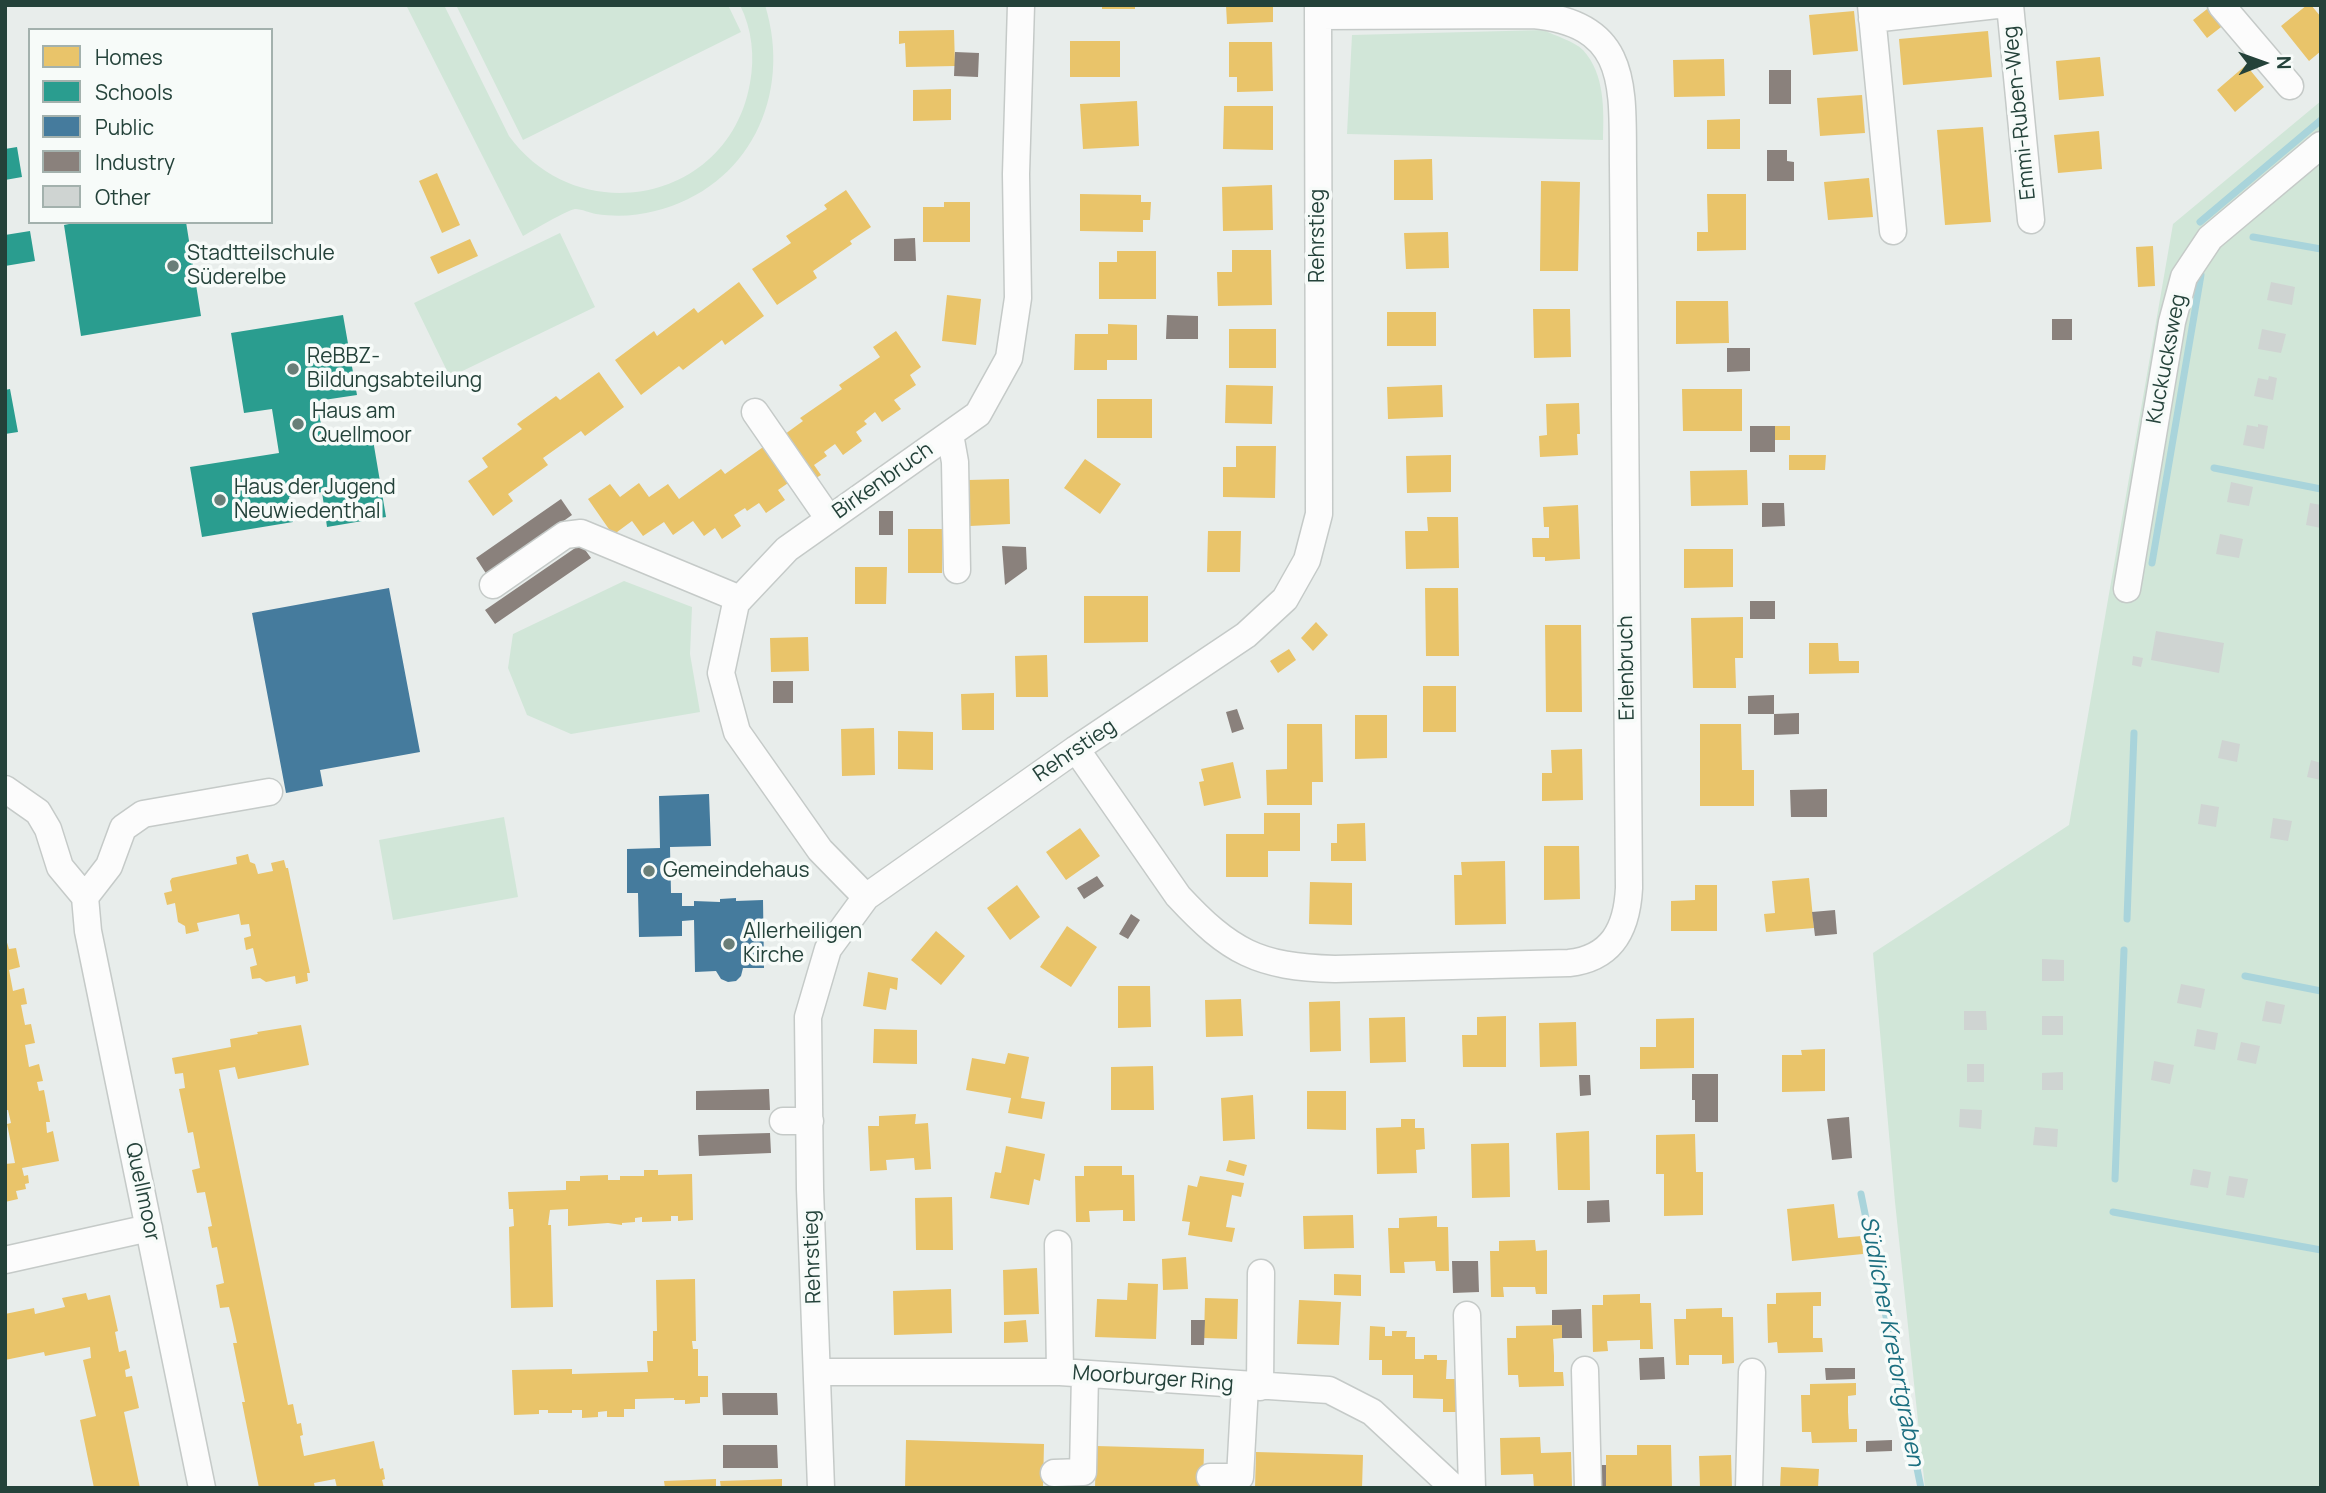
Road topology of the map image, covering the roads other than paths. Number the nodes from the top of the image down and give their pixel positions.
1 (1021, 5) edge
2 (1997, 5) edge
3 (2010, 5) edge
4 (2221, 5) edge
5 (1318, 10) edge
6 (1872, 12) edge
7 (2290, 86) dead end
8 (2321, 145) edge
9 (2031, 220) dead end
10 (1893, 232) dead end
11 (755, 412) dead end
12 (950, 434) junction
13 (829, 519) junction
14 (957, 570) dead end
15 (493, 585) dead end
16 (2127, 589) dead end
17 (740, 599) junction
18 (1076, 749) junction
19 (5, 789) edge
20 (269, 792) dead end
21 (85, 897) junction
22 (866, 897) junction
23 (783, 1121) dead end
24 (810, 1121) junction
25 (149, 1228) junction
26 (1058, 1244) dead end
27 (5, 1260) edge
28 (1261, 1272) dead end
29 (1467, 1315) dead end
30 (1585, 1370) dead end
31 (817, 1372) junction
32 (1752, 1372) dead end
33 (1072, 1373) junction
34 (1253, 1386) junction
35 (1054, 1473) dead end
36 (1210, 1477) dead end
37 (202, 1488) edge
38 (821, 1488) edge
39 (1454, 1488) edge
40 (1472, 1488) edge
41 (1588, 1488) edge
42 (1749, 1488) edge

1 - 12 street, Birkenbruch
2 - 6 street, Emmi-Ruben-Weg
3 - 9 street, Emmi-Ruben-Weg
4 - 7 street
5 - 18 street, Rehrstieg
5 - 18 street, Erlenbruch
6 - 10 street, Emmi-Ruben-Weg
8 - 16 street, Kuckucksweg
11 - 13 street
12 - 13 street, Birkenbruch
12 - 14 street
13 - 17 street, Birkenbruch
15 - 17 street
17 - 22 street, Birkenbruch
18 - 22 street, Rehrstieg
19 - 21 street
20 - 21 street
21 - 25 street, Quellmoor
22 - 24 street, Rehrstieg
23 - 24 street
24 - 31 street, Rehrstieg
25 - 27 street
25 - 37 street, Quellmoor
26 - 33 street
28 - 34 street
29 - 40 street
30 - 41 street
31 - 33 street, Moorburger Ring
31 - 38 street, Rehrstieg
32 - 42 street
33 - 34 street, Moorburger Ring
33 - 35 street
34 - 36 street
34 - 39 street, Moorburger Ring

